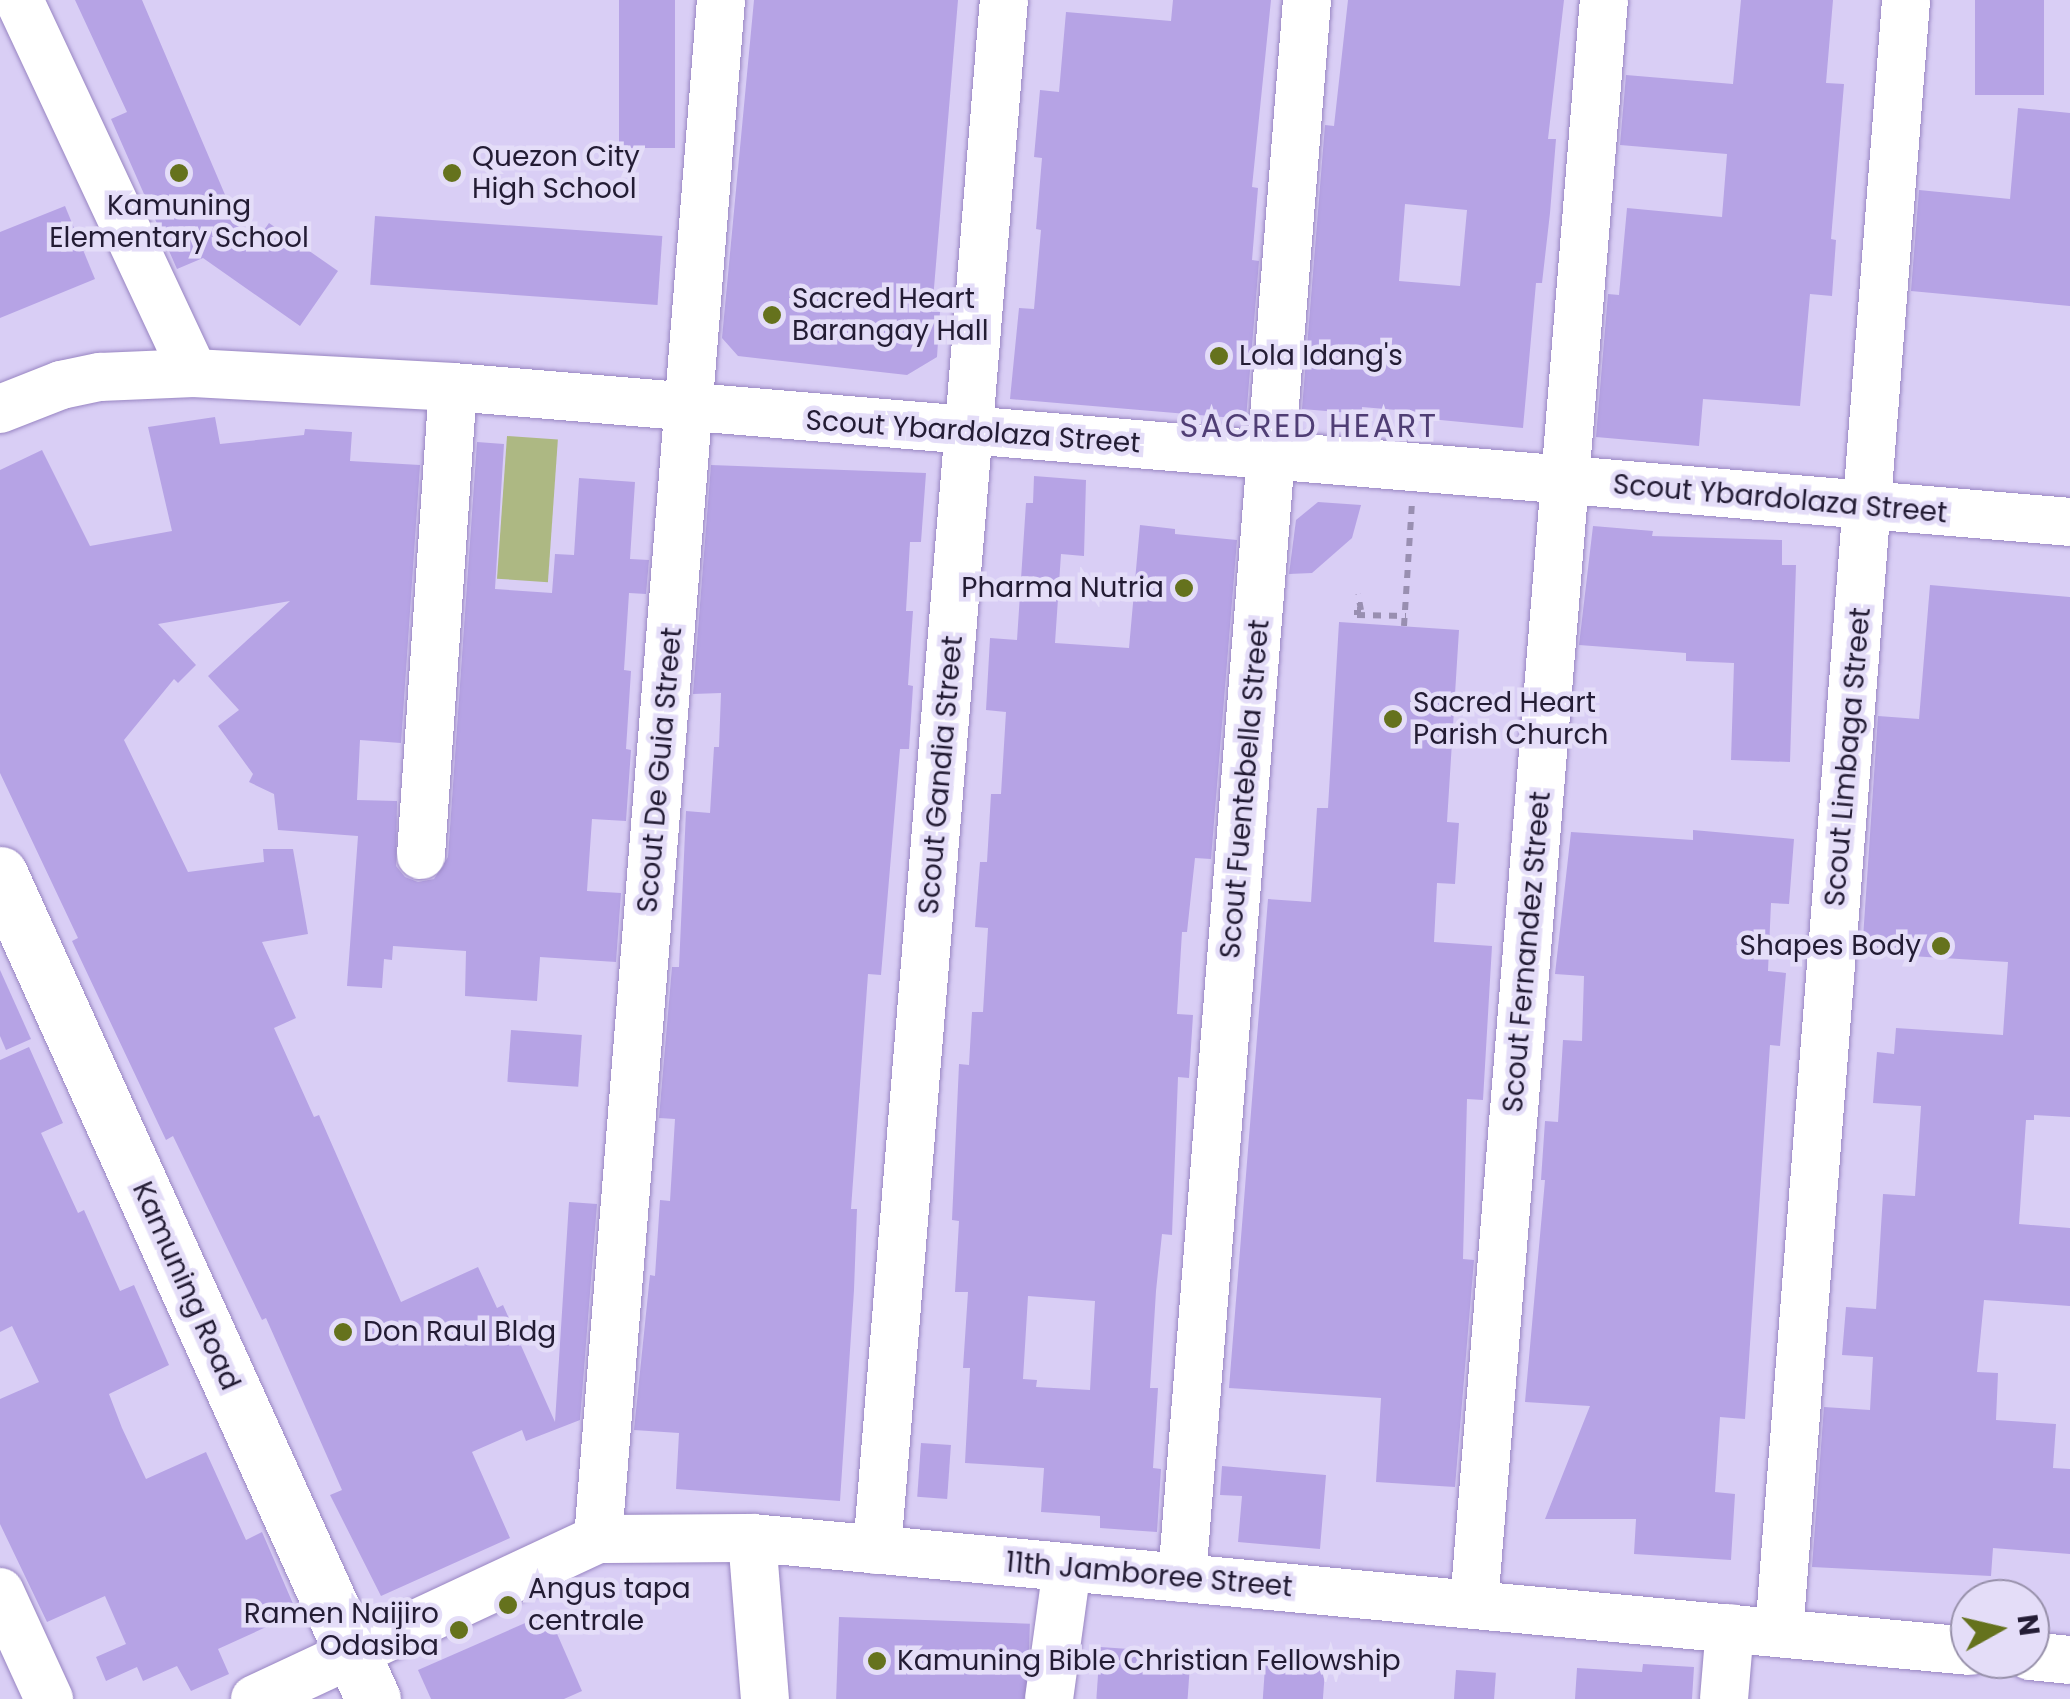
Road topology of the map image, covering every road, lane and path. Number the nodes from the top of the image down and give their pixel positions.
1 (19, 0) edge
2 (721, 0) edge
3 (1004, 0) edge
4 (1307, 0) edge
5 (1604, 0) edge
6 (1906, 0) edge
7 (194, 373) junction
8 (453, 387) junction
9 (690, 408) junction
10 (0, 409) edge
11 (969, 433) junction
12 (1268, 454) junction
13 (1416, 469) junction
14 (1563, 481) junction
15 (1867, 506) junction
16 (2070, 522) edge
17 (1358, 594) dead end
18 (1406, 616) junction
19 (1404, 626) dead end
20 (421, 855) dead end
21 (0, 874) edge
22 (752, 1538) junction
23 (598, 1539) junction
24 (877, 1550) junction
25 (1067, 1567) junction
26 (1182, 1578) junction
27 (0, 1592) edge
28 (1474, 1604) junction
29 (1730, 1628) junction
30 (1778, 1634) junction
31 (1950, 1648) edge
32 (362, 1676) edge
33 (48, 1699) edge
34 (255, 1699) edge
35 (765, 1699) edge
36 (1049, 1699) edge
37 (1724, 1699) edge

1 - 7 street
2 - 9 street, Scout De Guia Street
3 - 11 street, Scout Gandia Street
4 - 12 street, Scout Fuentebella Street
5 - 14 street, Scout Fernandez Street
6 - 15 street, Scout Limbaga Street
7 - 8 street, Scout Ybardolaza Street
7 - 10 street, Scout Ybardolaza Street
8 - 9 street, Scout Ybardolaza Street
8 - 20 street
9 - 11 street, Scout Ybardolaza Street
9 - 23 street, Scout De Guia Street
11 - 12 street, Scout Ybardolaza Street
11 - 24 street, Scout Gandia Street
12 - 13 street, Scout Ybardolaza Street
12 - 26 street, Scout Fuentebella Street
13 - 14 street, Scout Ybardolaza Street
13 - 18 path
14 - 15 street, Scout Ybardolaza Street
14 - 28 street, Scout Fernandez Street
15 - 16 street, Scout Ybardolaza Street
15 - 30 street, Scout Limbaga Street
17 - 18 path
18 - 19 path
21 - 32 main road, Kamuning Road
22 - 23 street, 11th Jamboree Street
22 - 24 street, 11th Jamboree Street
22 - 35 street
23 - 32 street, 11th Jamboree Street
24 - 25 street, 11th Jamboree Street
25 - 26 street, 11th Jamboree Street
25 - 36 street
26 - 28 street, 11th Jamboree Street
27 - 33 street
28 - 29 street, 11th Jamboree Street
29 - 30 street, 11th Jamboree Street
29 - 37 street
30 - 31 street, 11th Jamboree Street
32 - 34 street, 11th Jamboree Street

